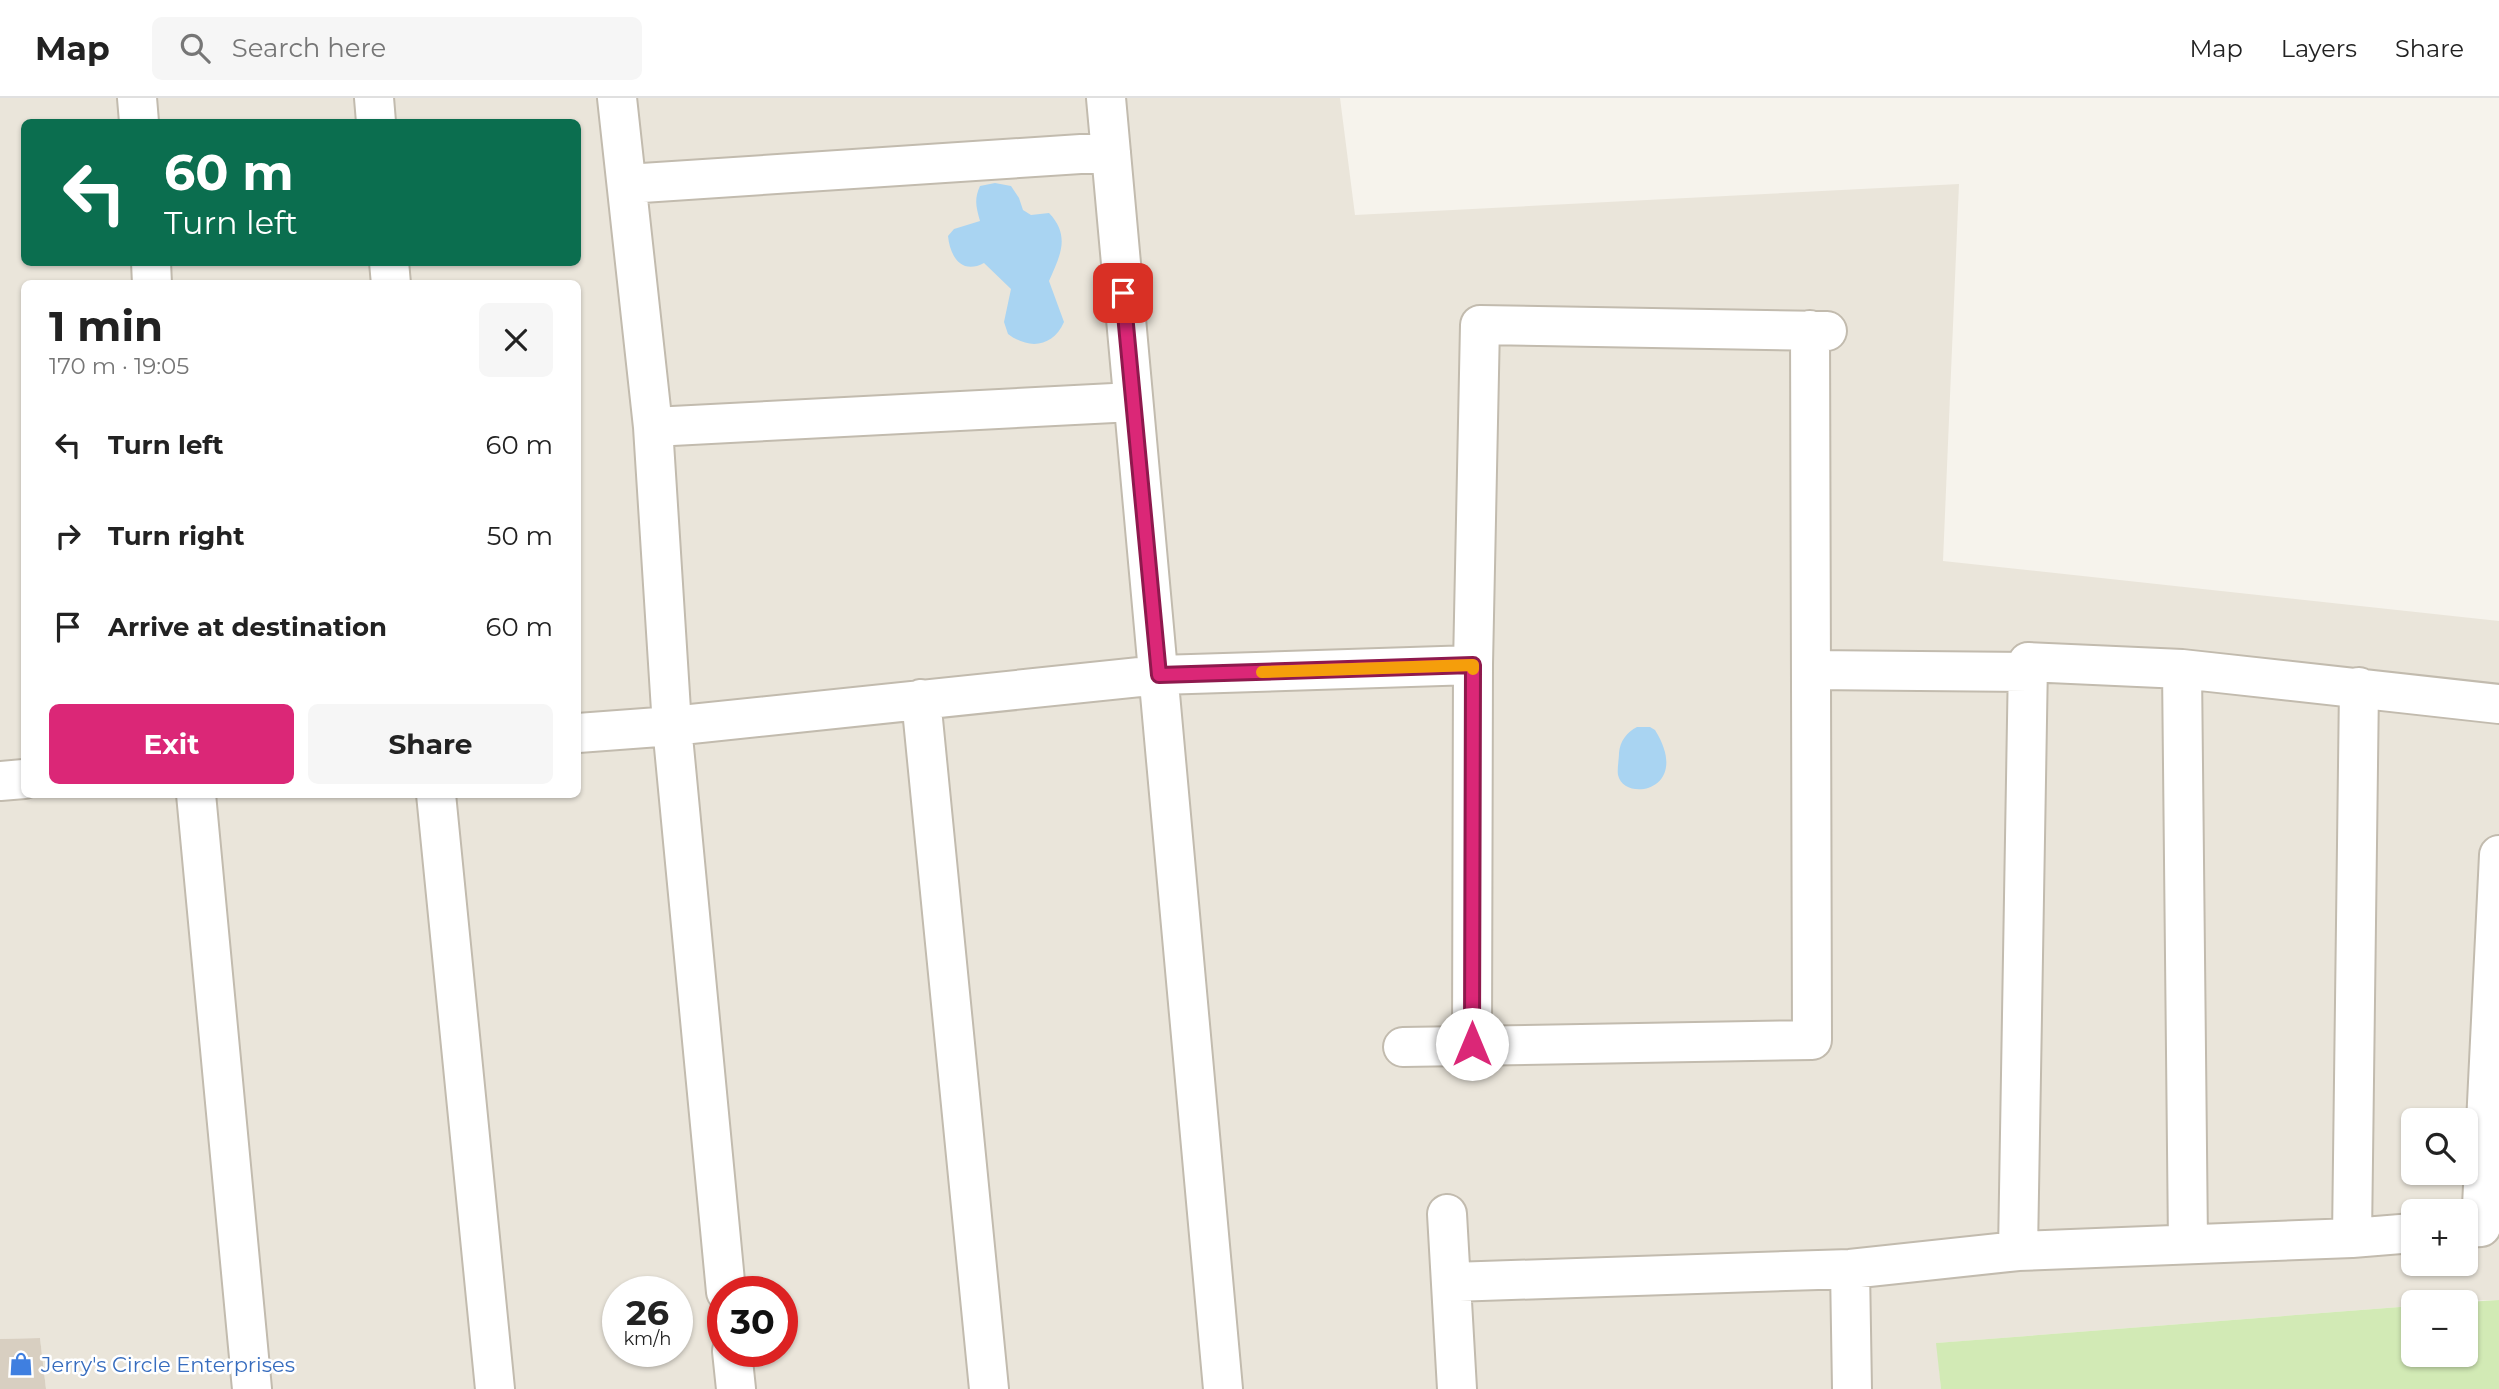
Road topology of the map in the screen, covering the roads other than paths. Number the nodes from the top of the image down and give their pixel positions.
1 (137, 98) edge
2 (374, 98) edge
3 (617, 98) edge
4 (1106, 98) edge
5 (139, 119) edge
6 (376, 119) edge
7 (1111, 152) junction
8 (627, 184) junction
9 (1133, 402) junction
10 (653, 427) junction
11 (1473, 665) junction
12 (2182, 669) junction
13 (1811, 670) junction
14 (2028, 671) junction
15 (1159, 675) junction
16 (2359, 687) junction
17 (921, 699) junction
18 (2499, 704) edge
19 (672, 726) junction
20 (581, 733) edge
21 (21, 779) edge
22 (0, 781) edge
23 (196, 798) edge
24 (436, 798) edge
25 (2499, 855) edge
26 (1472, 1044) junction
27 (1403, 1047) dead end
28 (1447, 1214) dead end
29 (2478, 1227) edge
30 (2401, 1234) edge
31 (2352, 1238) junction
32 (2188, 1244) junction
33 (2018, 1251) junction
34 (1850, 1269) junction
35 (724, 1276) edge
36 (1452, 1282) junction
37 (734, 1367) edge
38 (252, 1389) edge
39 (495, 1389) edge
40 (736, 1389) edge
41 (989, 1389) edge
42 (1223, 1389) edge
43 (1457, 1389) edge
44 (1852, 1389) edge

1 - 5 street
2 - 6 street
3 - 8 street
4 - 7 street
7 - 8 street
7 - 9 street
8 - 10 street
9 - 10 street
9 - 15 street
10 - 19 street
11 - 13 street
11 - 15 street
11 - 26 street
12 - 14 street
12 - 16 street
12 - 32 street
13 - 14 street
13 - 26 street
14 - 33 street
15 - 17 street
15 - 42 street
16 - 18 street
16 - 31 street
17 - 19 street
17 - 41 street
19 - 20 street
19 - 35 street
21 - 22 street
23 - 38 street
24 - 39 street
25 - 29 street
26 - 27 street
28 - 36 street
30 - 31 street
31 - 32 street
32 - 33 street
33 - 34 street
34 - 36 street
34 - 44 street
36 - 43 street
37 - 40 street

